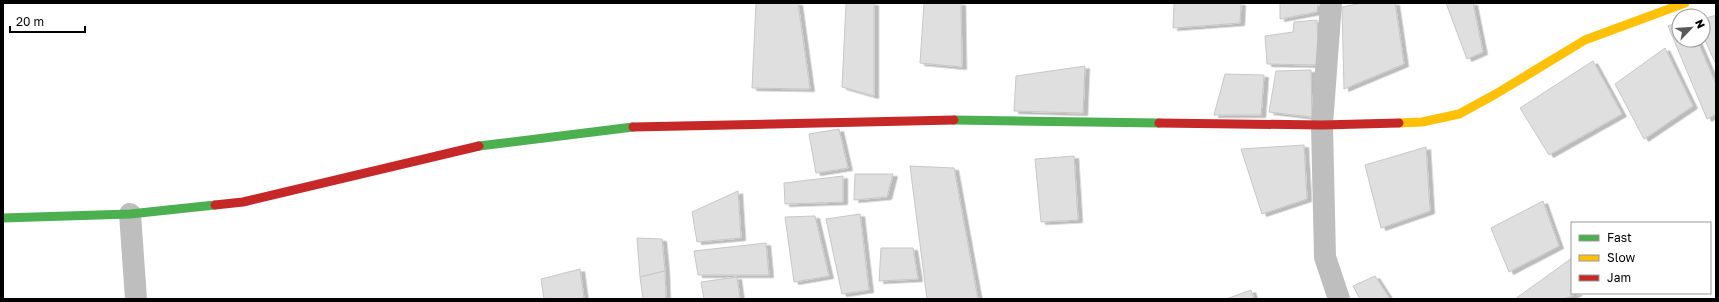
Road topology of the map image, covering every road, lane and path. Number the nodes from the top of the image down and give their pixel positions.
1 (1331, 3) edge
2 (1685, 3) edge
3 (1322, 125) junction
4 (130, 214) junction
5 (3, 218) edge
6 (136, 299) edge
7 (1339, 299) edge

1 - 3 street
2 - 3 street
3 - 4 street
3 - 7 street
4 - 5 street
4 - 6 street

